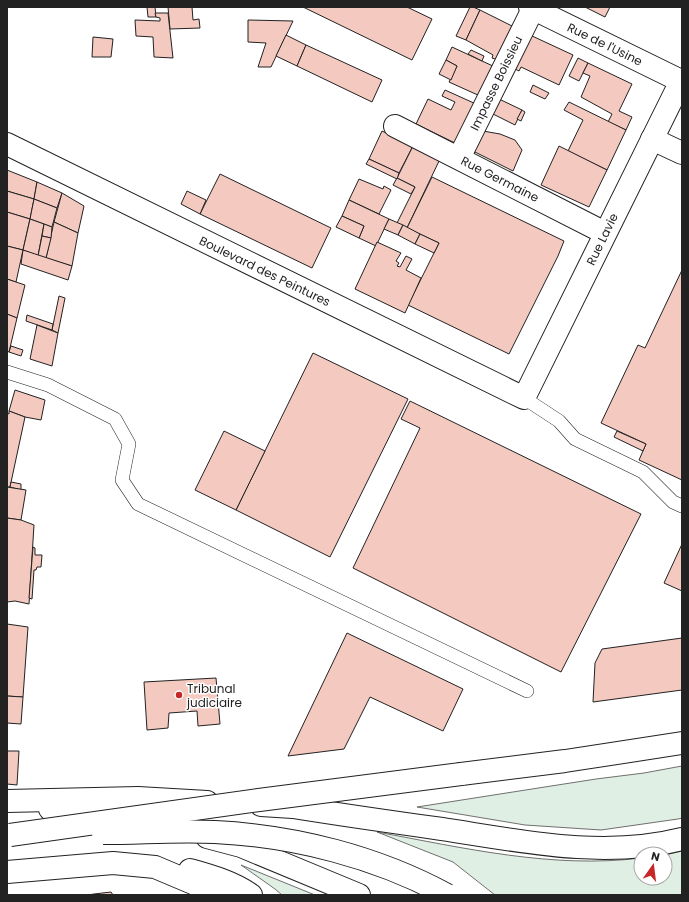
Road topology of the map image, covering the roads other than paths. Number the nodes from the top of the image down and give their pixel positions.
1 (532, 8) edge
2 (681, 81) joint
3 (395, 126) dead end
4 (652, 139) junction
5 (7, 144) edge
6 (682, 153) edge
7 (459, 158) junction
8 (605, 232) junction
9 (7, 372) edge
10 (524, 398) junction
11 (682, 506) edge
12 (527, 691) dead end
13 (682, 743) edge
14 (7, 801) edge
15 (7, 808) edge
16 (9, 835) edge
17 (682, 839) edge
18 (155, 866) junction
19 (7, 872) edge
20 (216, 895) edge
21 (251, 895) edge
22 (359, 895) edge
23 (447, 895) edge

1 - 2 main road, Rue de l'Usine
1 - 7 main road, Impasse Boissieu
2 - 4 main road, Rue Lavie
3 - 7 main road, Rue Germaine
4 - 6 main road
4 - 8 main road, Rue Lavie
5 - 10 main road, Boulevard des Peintures
7 - 8 main road, Rue Germaine
8 - 10 main road, Rue Lavie
9 - 12 lane
10 - 11 lane
13 - 16 main road, bridge
14 - 17 main road
15 - 22 main road
16 - 23 main road, bridge
18 - 19 main road
18 - 20 main road
18 - 21 main road

